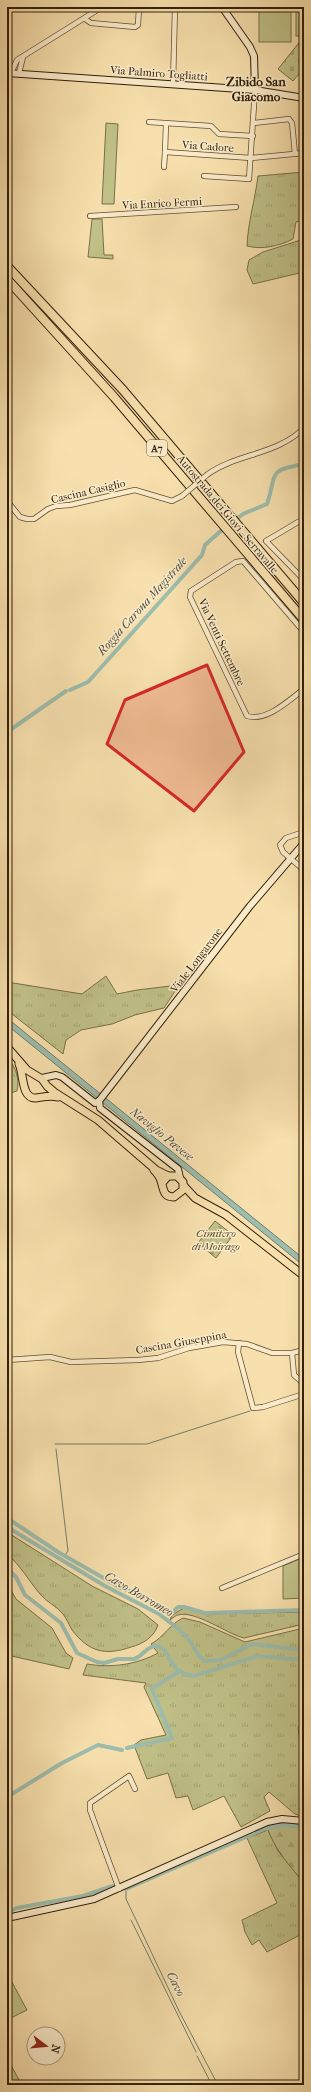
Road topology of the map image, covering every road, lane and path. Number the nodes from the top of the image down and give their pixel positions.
1 (102, 7) edge
2 (139, 7) edge
3 (175, 7) edge
4 (222, 7) edge
5 (84, 19) junction
6 (24, 55) junction
7 (9, 73) edge
8 (19, 73) junction
9 (173, 84) junction
10 (255, 90) junction
11 (304, 98) edge
12 (150, 122) dead end
13 (166, 123) junction
14 (254, 123) junction
15 (253, 136) junction
16 (165, 152) junction
17 (304, 153) edge
18 (295, 154) junction
19 (251, 158) junction
20 (164, 167) dead end
21 (204, 176) dead end
22 (236, 207) dead end
23 (90, 216) dead end
24 (7, 266) edge
25 (7, 279) edge
26 (304, 428) edge
27 (7, 501) edge
28 (304, 524) edge
29 (302, 574) edge
30 (304, 580) edge
31 (304, 602) edge
32 (304, 620) edge
33 (304, 632) edge
34 (304, 688) edge
35 (304, 832) edge
36 (304, 843) edge
37 (289, 859) junction
38 (304, 870) edge
39 (7, 1047) edge
40 (17, 1058) junction
41 (41, 1079) junction
42 (24, 1087) junction
43 (39, 1097) junction
44 (66, 1100) junction
45 (99, 1102) junction
46 (148, 1164) junction
47 (168, 1176) junction
48 (180, 1178) junction
49 (162, 1183) junction
50 (184, 1186) junction
51 (179, 1195) junction
52 (195, 1198) junction
53 (302, 1273) edge
54 (239, 1343) junction
55 (304, 1350) edge
56 (292, 1353) junction
57 (7, 1360) edge
58 (304, 1384) edge
59 (304, 1394) edge
60 (304, 1554) edge
61 (222, 1588) dead end
62 (135, 1789) dead end
63 (304, 1822) edge
64 (119, 1888) junction
65 (7, 1918) edge

1 - 5 street
2 - 5 street
3 - 9 street
4 - 10 street
5 - 6 street
6 - 7 street
6 - 8 street
7 - 8 street, Via Palmiro Togliatti
8 - 9 street, Via Palmiro Togliatti
9 - 10 street, Via Palmiro Togliatti
10 - 11 street, Via Palmiro Togliatti
10 - 14 street
12 - 13 street
13 - 15 street
13 - 16 street
14 - 15 street
14 - 18 street
15 - 19 street
16 - 19 street, Via Cadore
16 - 20 street
17 - 18 street, Via Cadore
18 - 19 street, Via Cadore
19 - 21 street
22 - 23 street, Via Enrico Fermi
24 - 31 highway, Autostrada dei Giovi - Serravalle / A7
25 - 32 highway, Autostrada dei Giovi - Serravalle / A7
26 - 27 street, Cascina Casiglio, bridge
28 - 29 street
29 - 30 street
33 - 34 street, Via Venti Settembre
35 - 37 street
36 - 37 street, Viale Longarone
37 - 38 street
37 - 45 street, Viale Longarone
39 - 40 main road
40 - 41 main road
40 - 42 main road
41 - 42 main road
41 - 43 main road
41 - 44 main road
41 - 45 street
42 - 43 main road
43 - 44 main road
44 - 46 main road
45 - 48 street
46 - 47 main road
46 - 49 main road
47 - 48 main road
47 - 49 main road
48 - 50 main road
49 - 51 main road
50 - 51 main road
50 - 52 main road
51 - 52 main road
52 - 53 main road
54 - 56 street, Cascina Giuseppina
54 - 57 street, Cascina Giuseppina
54 - 59 street
55 - 56 street, Cascina Giuseppina
56 - 58 street
60 - 61 street
62 - 64 street
63 - 64 street
64 - 65 street

